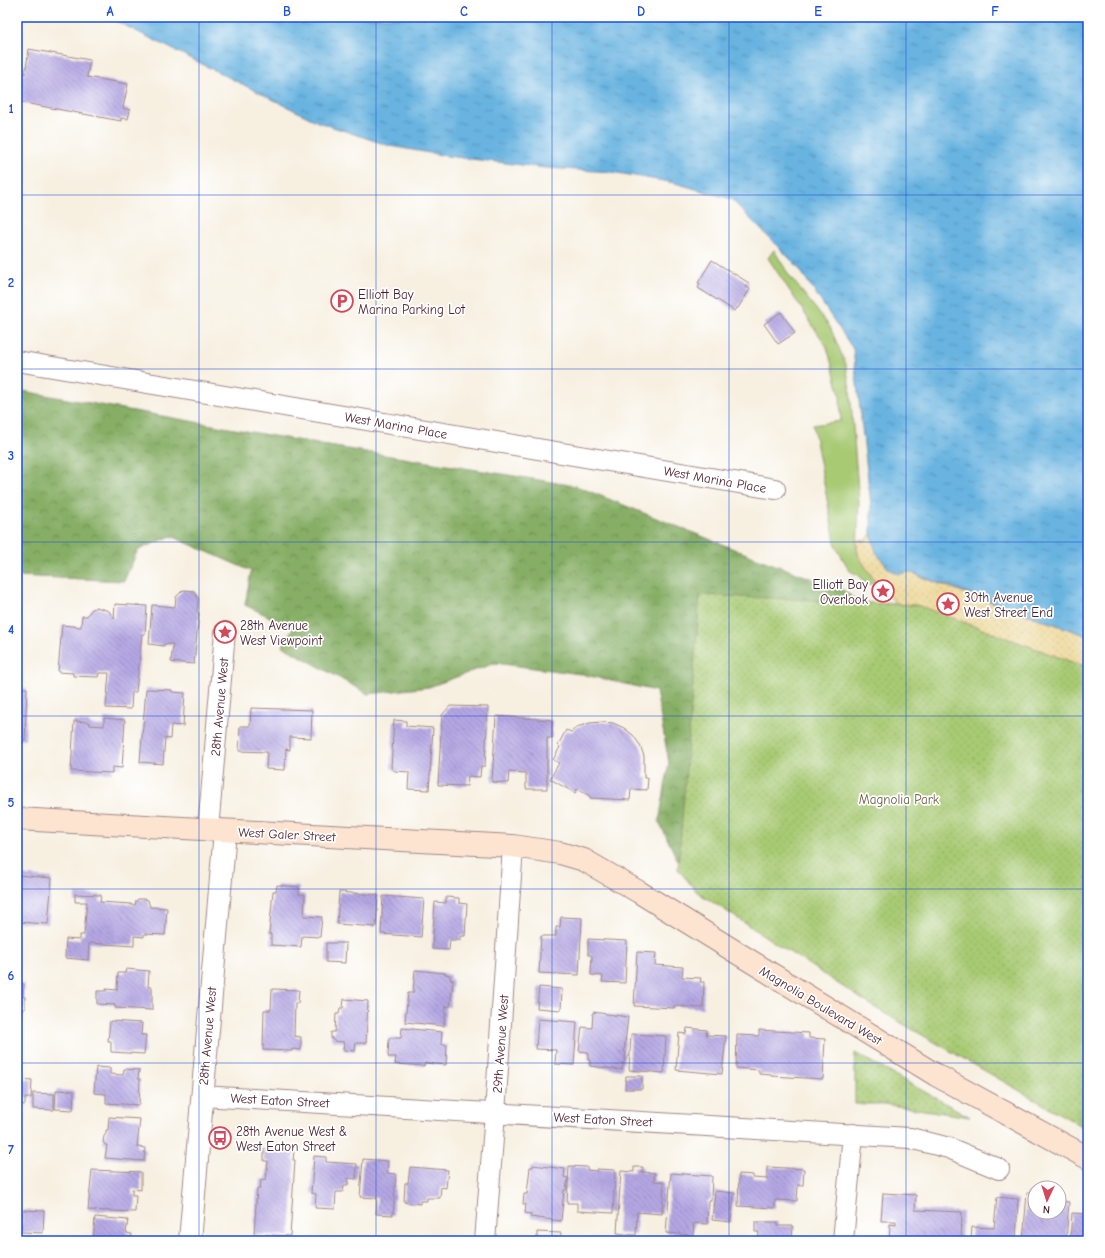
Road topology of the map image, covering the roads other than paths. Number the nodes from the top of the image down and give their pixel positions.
1 (17, 361) edge
2 (775, 489) dead end
3 (225, 632) dead end
4 (17, 819) edge
5 (217, 830) junction
6 (513, 846) junction
7 (556, 852) joint
8 (202, 1096) junction
9 (496, 1113) junction
10 (853, 1134) junction
11 (1088, 1158) edge
12 (999, 1168) dead end
13 (190, 1241) edge
14 (485, 1241) edge
15 (844, 1241) edge

1 - 2 street, West Marina Place
3 - 5 street, 28th Avenue West
4 - 5 main road, West Galer Street
5 - 6 main road, West Galer Street
5 - 8 street, 28th Avenue West
6 - 7 main road, West Galer Street
6 - 9 street, 29th Avenue West
7 - 11 main road, Magnolia Boulevard West
8 - 9 street, West Eaton Street
8 - 13 street, 28th Avenue West
9 - 10 street, West Eaton Street
9 - 14 street, 29th Avenue West
10 - 12 street, West Eaton Street
10 - 15 street

